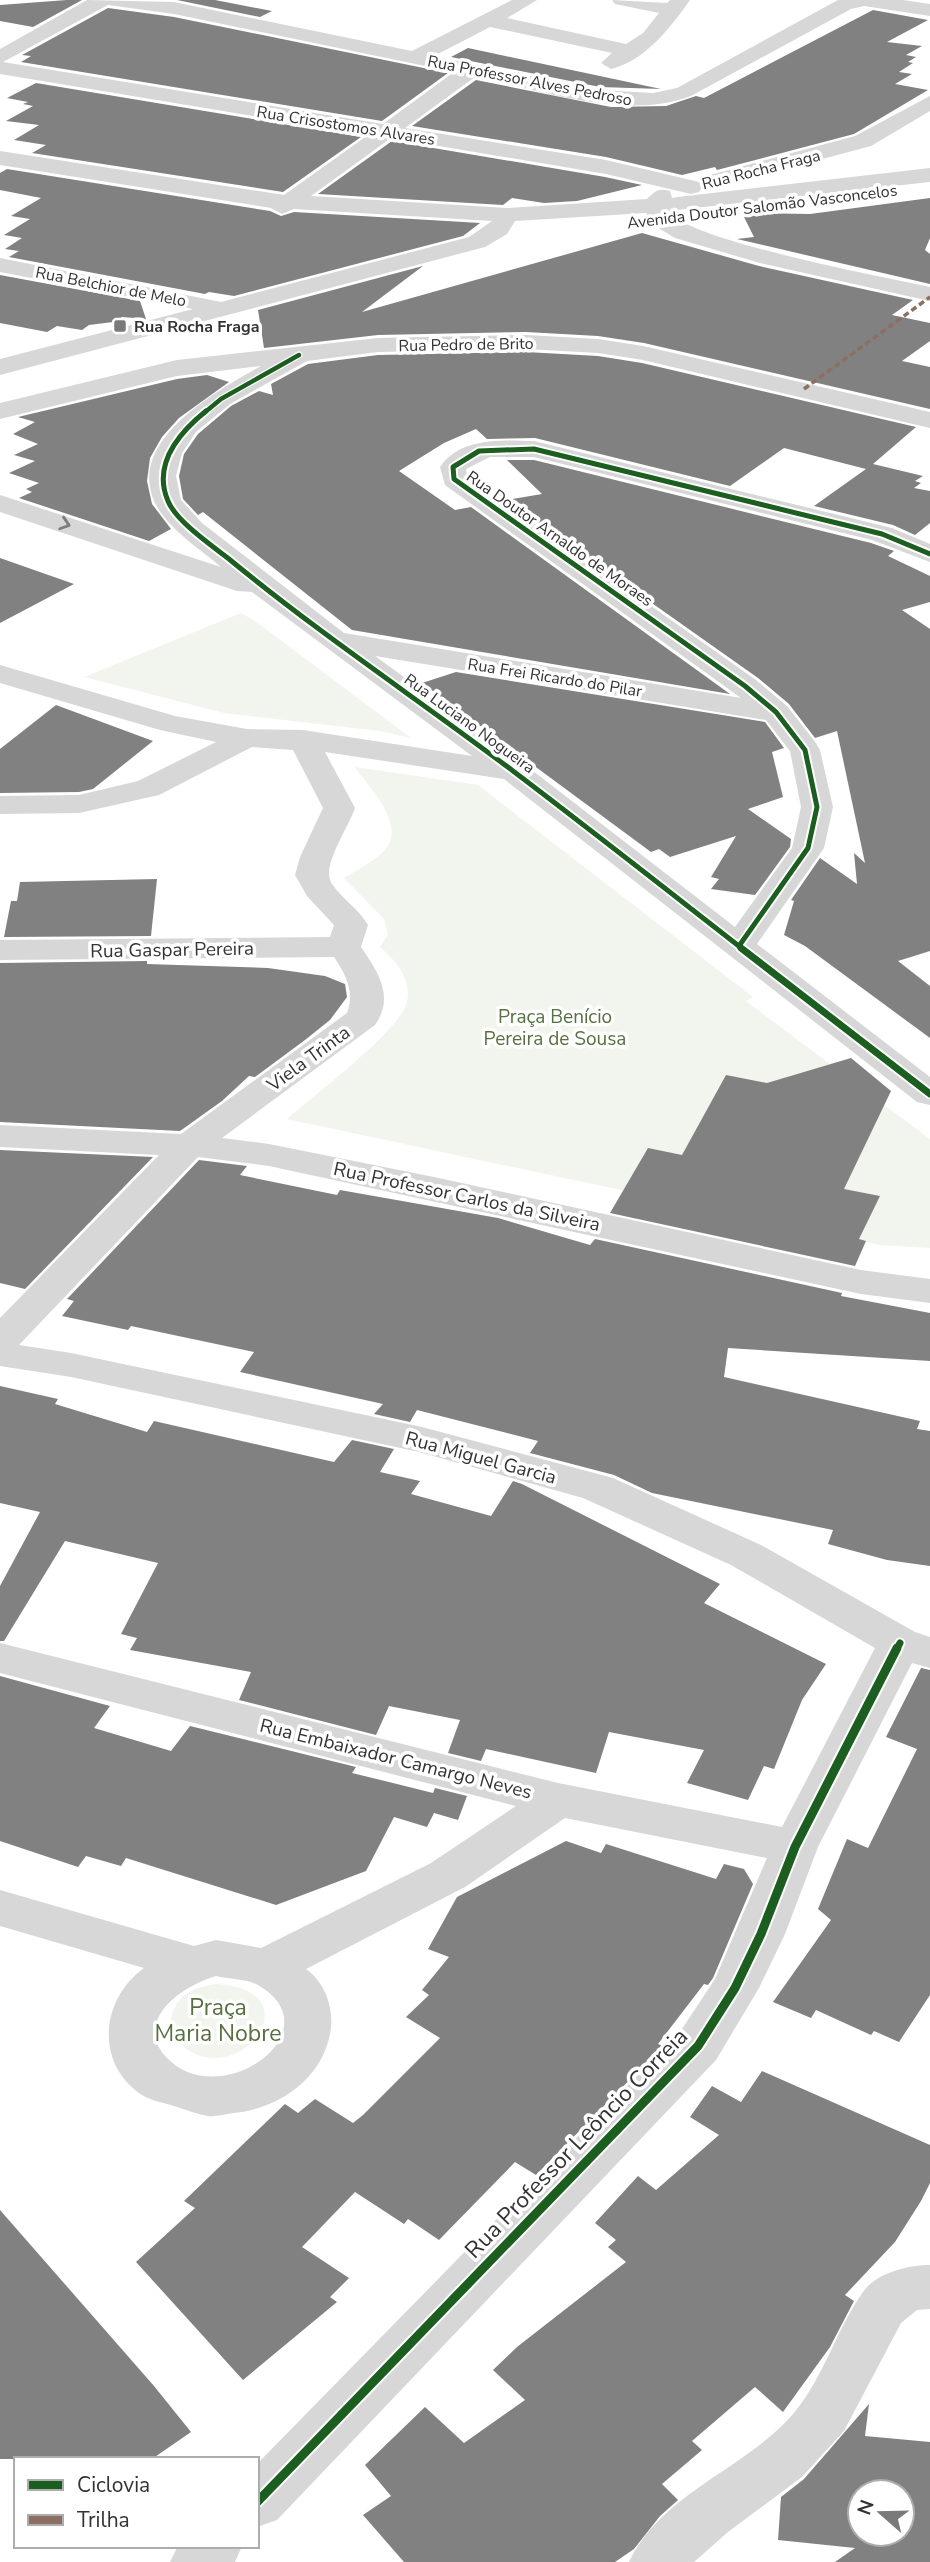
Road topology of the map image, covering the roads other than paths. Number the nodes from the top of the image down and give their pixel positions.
1 (102, 0) edge
2 (111, 0) edge
3 (527, 0) edge
4 (622, 0) edge
5 (677, 5) edge
6 (930, 10) edge
7 (487, 20) junction
8 (632, 51) junction
9 (0, 57) edge
10 (414, 58) junction
11 (606, 66) dead end
12 (0, 68) edge
13 (471, 71) junction
14 (930, 102) edge
15 (386, 132) junction
16 (0, 158) edge
17 (930, 175) edge
18 (930, 185) edge
19 (691, 187) junction
20 (276, 203) junction
21 (665, 214) junction
22 (724, 215) junction
23 (503, 222) junction
24 (460, 229) junction
25 (760, 256) junction
26 (0, 265) edge
27 (930, 294) edge
28 (222, 307) junction
29 (299, 355) junction
30 (0, 367) edge
31 (0, 384) edge
32 (58, 396) junction
33 (0, 411) edge
34 (930, 420) edge
35 (0, 503) edge
36 (930, 554) edge
37 (270, 593) junction
38 (334, 641) junction
39 (0, 674) edge
40 (776, 712) junction
41 (247, 738) junction
42 (303, 739) junction
43 (513, 771) junction
44 (0, 805) edge
45 (739, 946) junction
46 (344, 947) junction
47 (0, 950) edge
48 (930, 1094) edge
49 (0, 1136) edge
50 (189, 1145) junction
51 (930, 1291) edge
52 (0, 1341) edge
53 (0, 1354) edge
54 (915, 1648) edge
55 (0, 1658) edge
56 (558, 1800) junction
57 (795, 1847) junction
58 (0, 1908) edge
59 (190, 1963) junction
60 (268, 1966) junction
61 (930, 2287) edge
62 (259, 2500) edge
63 (212, 2548) edge
64 (199, 2562) edge
65 (658, 2562) edge

1 - 9 street
2 - 10 street, Rua Professor Alves Pedroso
3 - 7 street
4 - 5 street
5 - 8 street
6 - 13 street, Rua Professor Alves Pedroso
7 - 8 street
7 - 10 street
8 - 11 street
10 - 13 street, Rua Professor Alves Pedroso
12 - 15 street, Rua Crisostomos Alvares
13 - 15 street
14 - 19 street, Rua Rocha Fraga
15 - 19 street, Rua Crisostomos Alvares
15 - 20 street
16 - 20 street, Avenida Doutor Salomão Vasconcelos
17 - 22 street, Avenida Doutor Salomão Vasconcelos
18 - 22 street, Avenida Doutor Salomão Vasconcelos
19 - 21 street, Rua Rocha Fraga
20 - 24 street, Avenida Doutor Salomão Vasconcelos
21 - 22 street
21 - 22 street, Avenida Doutor Salomão Vasconcelos
21 - 23 street, Avenida Doutor Salomão Vasconcelos
21 - 23 street, Avenida Doutor Salomão Vasconcelos
21 - 25 street
22 - 25 street
23 - 24 street
23 - 24 street, Avenida Doutor Salomão Vasconcelos
24 - 28 street
25 - 27 street
26 - 28 street, Rua Belchior de Melo
28 - 30 street
29 - 32 street, Rua Pedro de Brito
29 - 34 street, Rua Pedro de Brito
29 - 37 street, Rua Luciano Nogueira
31 - 32 street
32 - 33 street, Rua Pedro de Brito
35 -> 37 street
36 - 40 street, Rua Doutor Arnaldo de Moraes
37 - 38 street, Rua Luciano Nogueira
38 - 40 street, Rua Frei Ricardo do Pilar
38 - 43 street, Rua Luciano Nogueira
39 - 41 street
40 - 45 street, Rua Doutor Arnaldo de Moraes
41 - 42 street
41 - 44 street
42 - 43 street
42 - 46 street
43 - 45 street, Rua Luciano Nogueira
45 - 48 street, Rua Luciano Nogueira
46 - 47 street, Rua Gaspar Pereira
46 - 50 street, Viela Trinta
49 - 50 street, Rua Professor Carlos da Silveira
50 - 51 street, Rua Professor Carlos da Silveira
50 - 52 street, Viela Trinta
53 - 54 street, Rua Miguel Garcia
54 - 57 street, Rua Professor Leôncio Correia
55 - 56 street, Rua Embaixador Camargo Neves
56 - 57 street, Rua Embaixador Camargo Neves
56 - 60 street
57 - 62 street, Rua Professor Leôncio Correia
58 - 59 street
59 - 60 street
59 - 60 street
61 - 65 street
63 - 64 street

